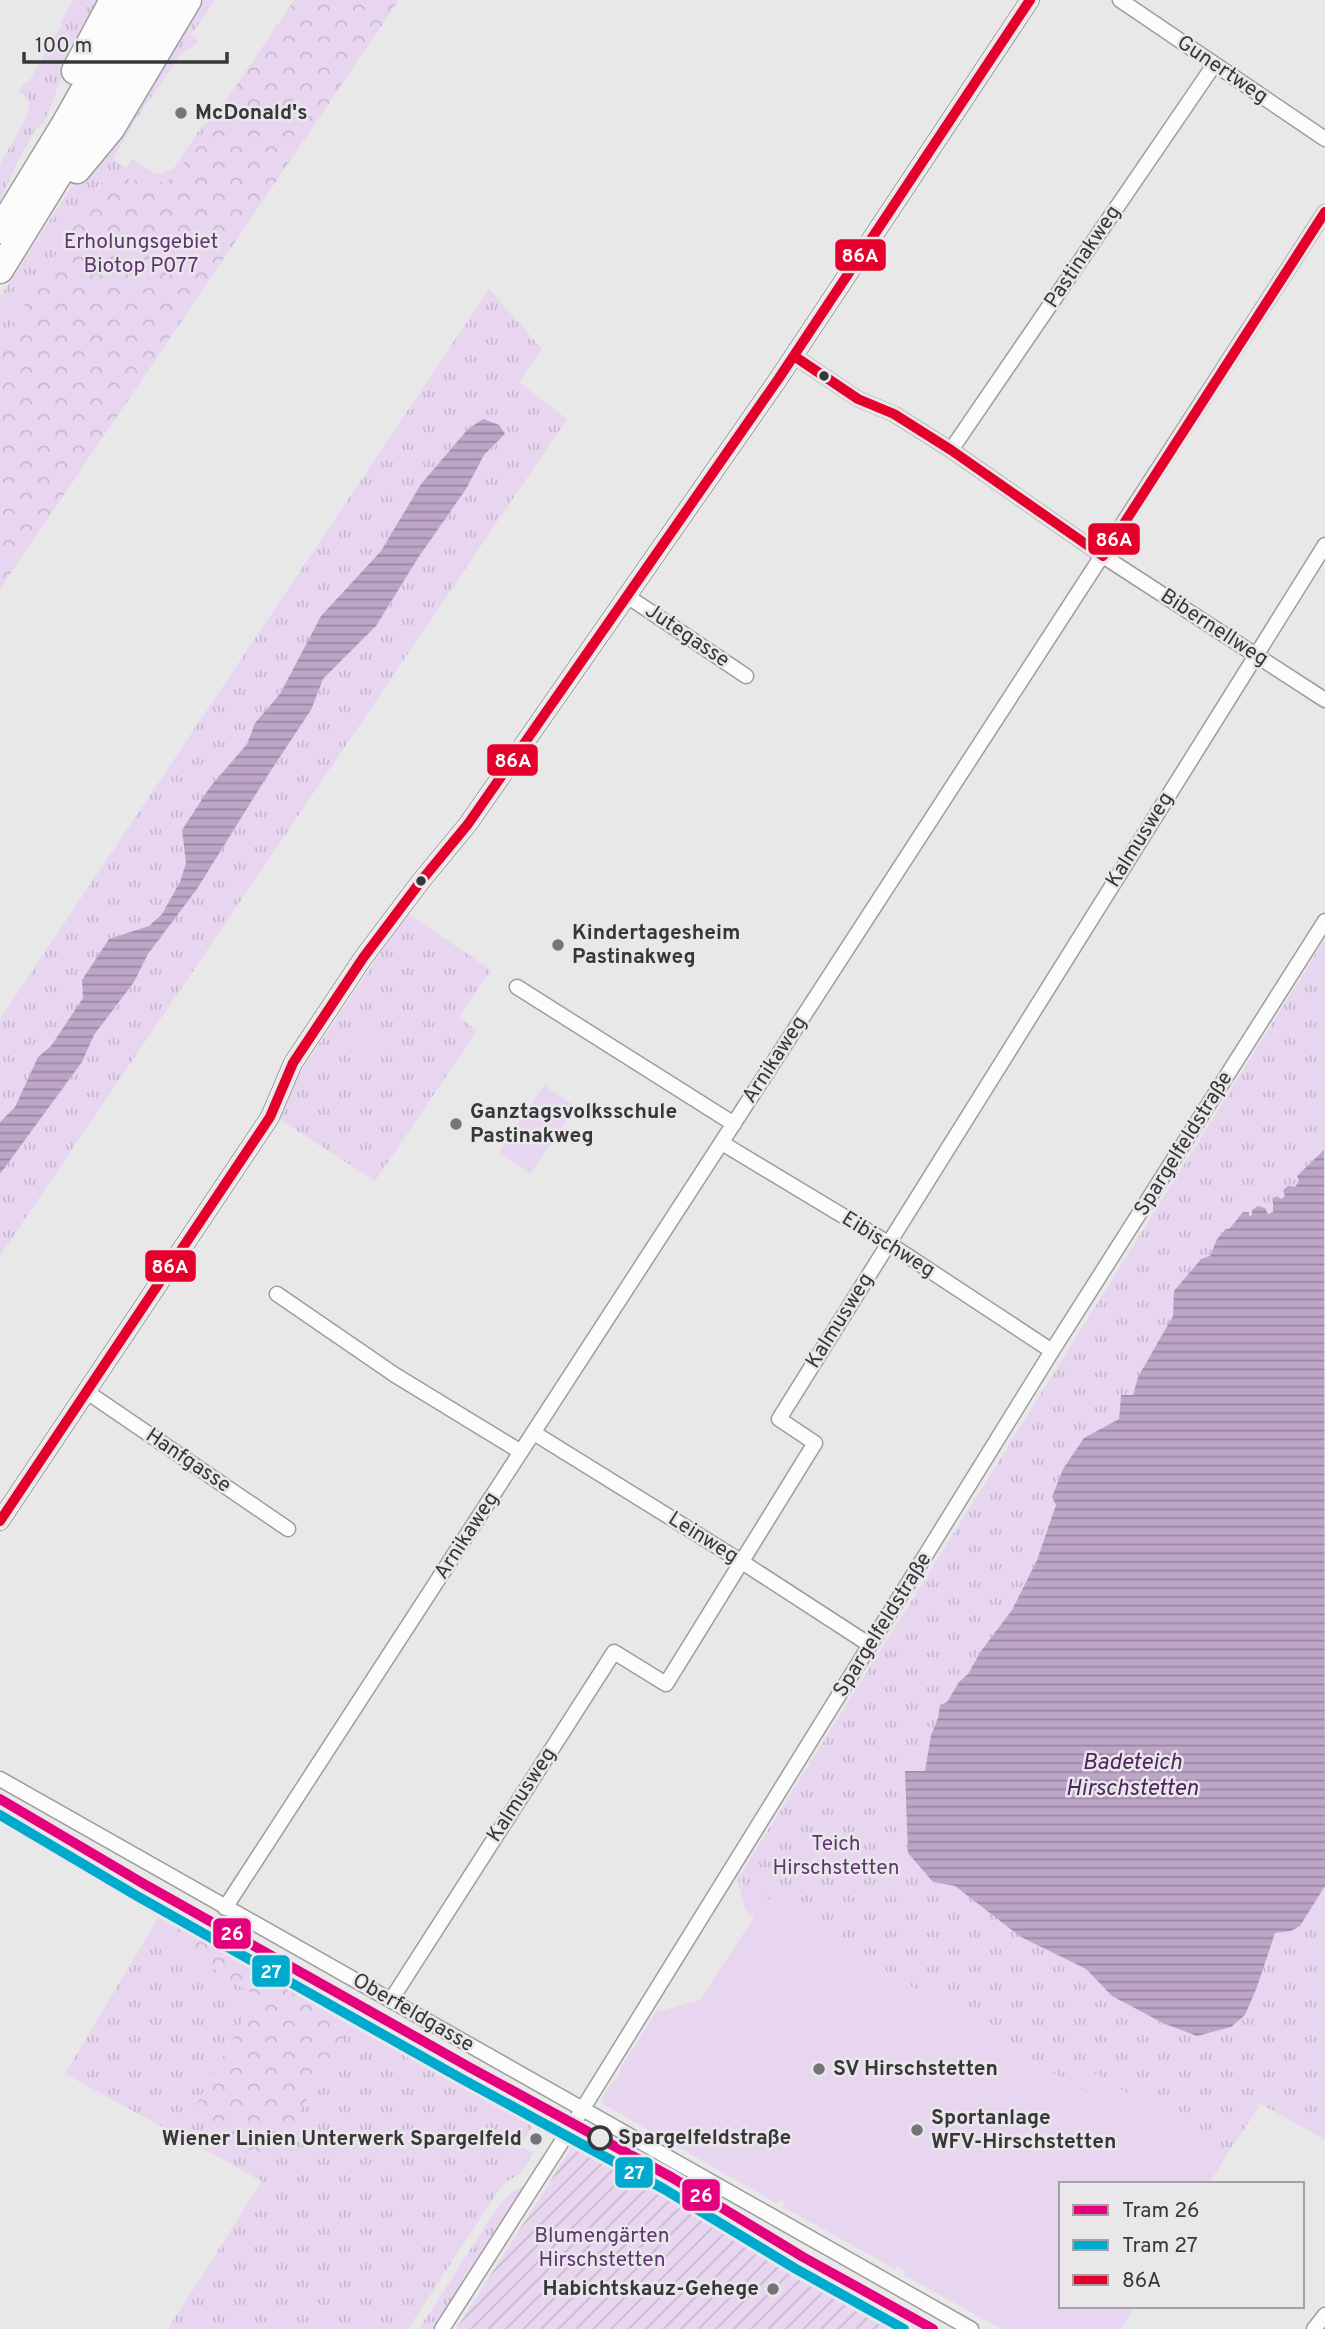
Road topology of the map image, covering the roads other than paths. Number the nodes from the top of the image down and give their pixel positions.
1 (113, 0) edge
2 (135, 0) edge
3 (160, 0) edge
4 (188, 0) edge
5 (1030, 0) edge
6 (1122, 1) edge
7 (1214, 65) junction
8 (1325, 139) edge
9 (38, 170) junction
10 (1325, 212) edge
11 (29, 225) junction
12 (0, 230) edge
13 (0, 270) edge
14 (794, 356) junction
15 (951, 450) junction
16 (1325, 545) edge
17 (1103, 556) junction
18 (627, 596) junction
19 (1256, 656) junction
20 (746, 676) dead end
21 (1325, 700) edge
22 (1325, 921) edge
23 (517, 987) dead end
24 (734, 1124) junction
25 (722, 1143) junction
26 (888, 1243) junction
27 (277, 1294) dead end
28 (1052, 1350) junction
29 (87, 1392) junction
30 (534, 1433) junction
31 (521, 1452) junction
32 (0, 1521) edge
33 (288, 1529) dead end
34 (742, 1562) junction
35 (870, 1645) junction
36 (0, 1779) edge
37 (225, 1908) junction
38 (391, 2000) junction
39 (582, 2109) junction
40 (1325, 2315) edge
41 (442, 2329) edge
42 (971, 2329) edge
43 (1314, 2329) edge

1 - 9 highway
2 - 9 highway
3 - 11 highway
4 - 11 highway
5 - 14 street
6 - 7 street, Gunertweg
7 - 8 street, Gunertweg
7 - 15 street, Pastinakweg
9 - 12 highway
10 - 17 street, Arnikaweg
11 - 13 highway
14 - 15 street, Bibernellweg
14 - 18 street
15 - 17 street, Bibernellweg
16 - 19 street, Kalmusweg
17 - 19 street, Bibernellweg
17 - 24 street, Arnikaweg
18 - 20 street, Jutegasse
18 - 29 street
19 - 21 street, Bibernellweg
19 - 26 street, Kalmusweg
22 - 28 street, Spargelfeldstraße
23 - 24 street
24 - 25 street, Arnikaweg
25 - 26 street, Eibischweg
25 - 30 street, Arnikaweg
26 - 28 street, Eibischweg
26 - 34 street, Kalmusweg
27 - 31 street
28 - 35 street, Spargelfeldstraße
29 - 32 street
29 - 33 street, Hanfgasse
30 - 31 street, Arnikaweg
30 - 34 street, Leinweg
31 - 37 street, Arnikaweg
34 - 35 street, Leinweg
34 - 38 street, Kalmusweg
35 - 39 street, Spargelfeldstraße
36 - 37 street, Oberfeldgasse
37 - 38 street, Oberfeldgasse
38 - 39 street, Oberfeldgasse
39 - 41 street, Spargelfeldstraße
39 - 42 street, Oberfeldgasse
40 - 43 street

